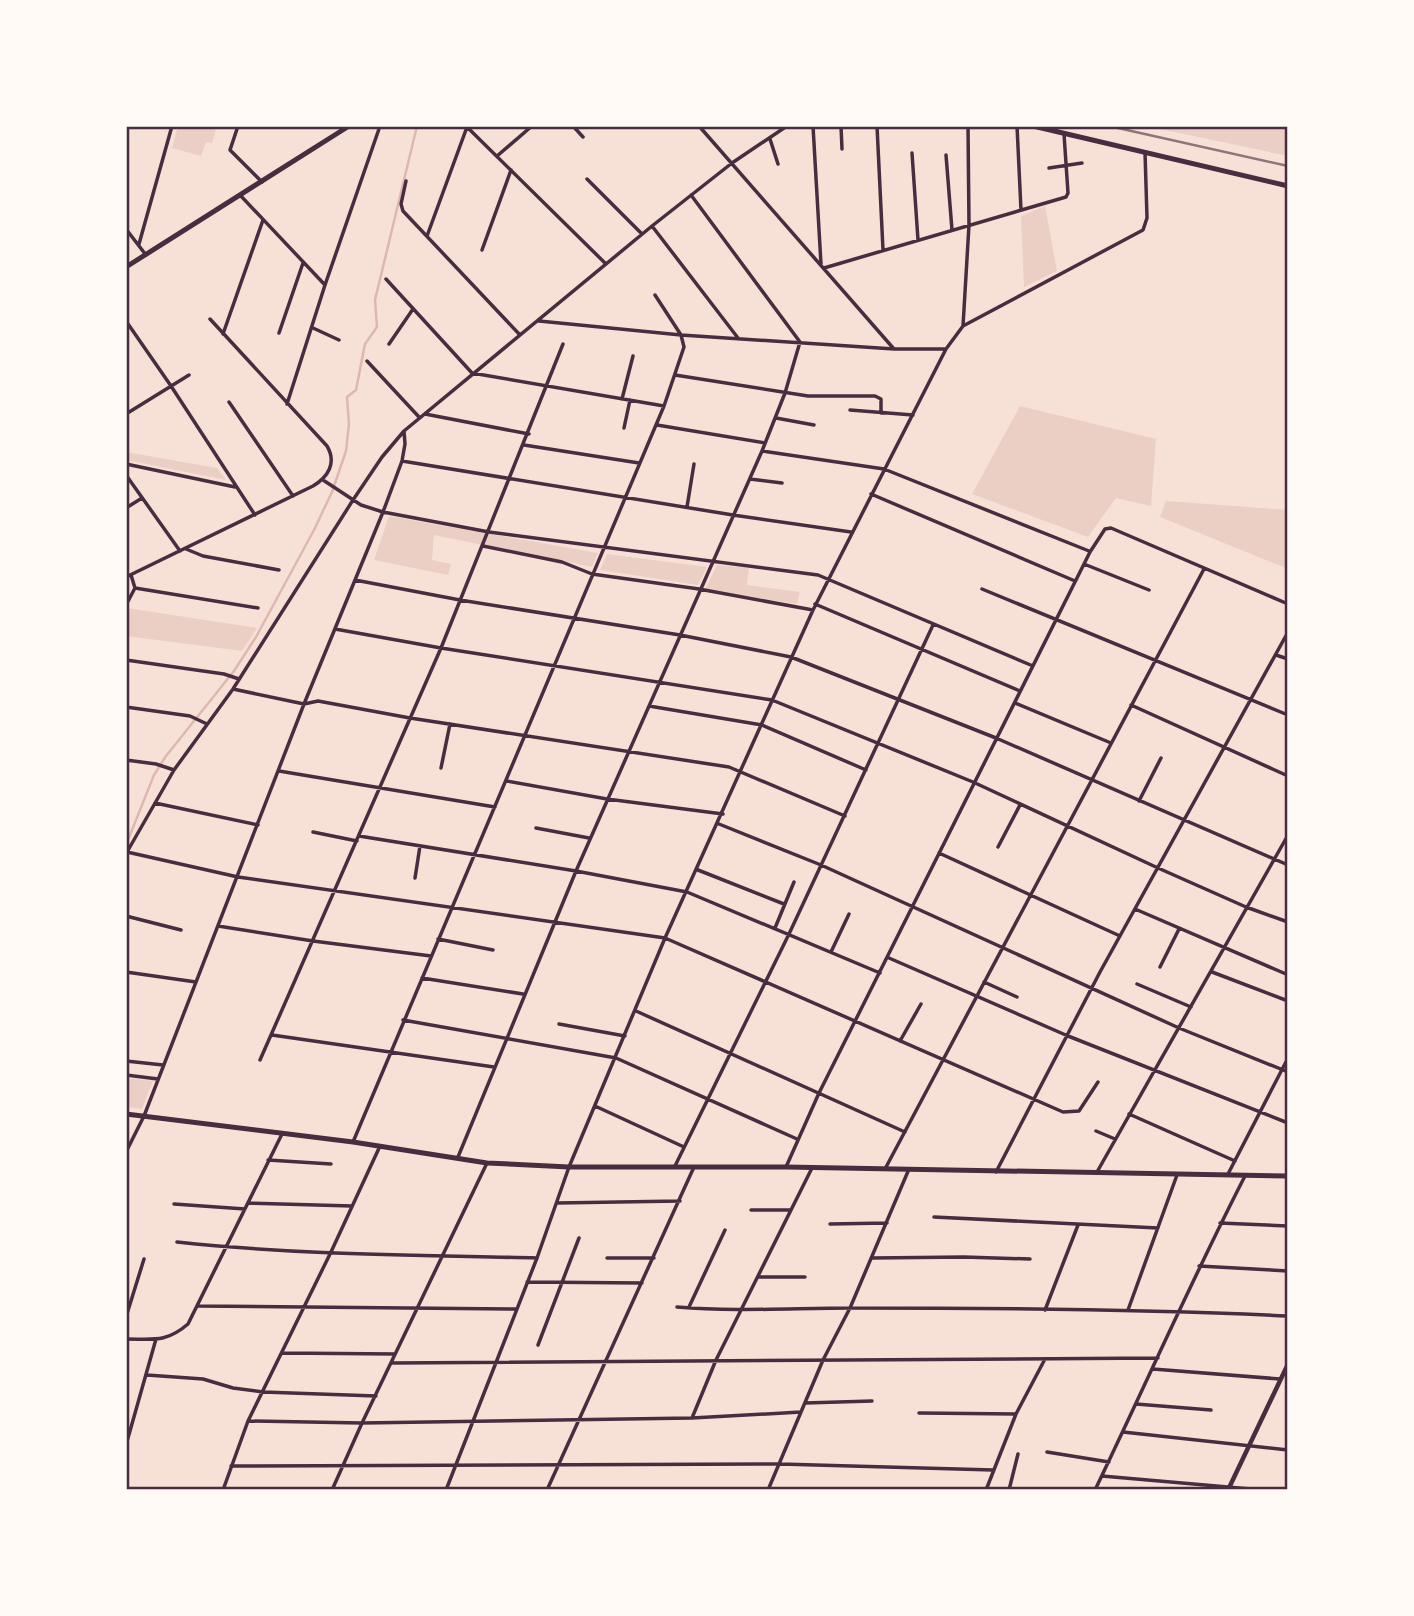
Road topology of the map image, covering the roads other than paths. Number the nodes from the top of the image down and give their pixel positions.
1 (172, 126) edge
2 (238, 126) edge
3 (349, 126) edge
4 (380, 126) edge
5 (466, 126) edge
6 (532, 126) edge
7 (573, 126) edge
8 (699, 126) edge
9 (787, 126) edge
10 (813, 126) edge
11 (841, 126) edge
12 (877, 126) edge
13 (968, 126) edge
14 (1017, 126) edge
15 (1032, 126) edge
16 (1048, 126) edge
17 (1055, 131) junction
18 (1064, 133) junction
19 (583, 137) dead end
20 (769, 138) junction
21 (842, 149) dead end
22 (1144, 152) junction
23 (912, 153) dead end
24 (946, 155) dead end
25 (497, 156) junction
26 (732, 163) junction
27 (1082, 163) dead end
28 (778, 164) dead end
29 (1066, 166) junction
30 (1049, 168) dead end
31 (511, 170) junction
32 (587, 178) dead end
33 (406, 181) dead end
34 (262, 182) junction
35 (1288, 186) edge
36 (240, 195) junction
37 (691, 195) junction
38 (1021, 209) junction
39 (263, 220) junction
40 (969, 225) junction
41 (652, 226) junction
42 (126, 229) edge
43 (952, 230) junction
44 (642, 234) junction
45 (426, 237) junction
46 (918, 240) junction
47 (139, 244) junction
48 (482, 250) dead end
49 (883, 250) junction
50 (146, 255) junction
51 (303, 263) junction
52 (606, 264) junction
53 (822, 266) junction
54 (126, 267) edge
55 (386, 279) dead end
56 (325, 285) junction
57 (655, 295) dead end
58 (413, 309) junction
59 (210, 319) dead end
60 (126, 321) edge
61 (537, 321) junction
62 (963, 326) junction
63 (312, 327) junction
64 (279, 333) dead end
65 (223, 334) junction
66 (520, 335) junction
67 (681, 335) junction
68 (738, 338) junction
69 (339, 340) dead end
70 (800, 342) junction
71 (390, 344) dead end
72 (563, 344) dead end
73 (894, 349) junction
74 (946, 349) junction
75 (633, 356) dead end
76 (367, 360) dead end
77 (472, 373) junction
78 (189, 375) dead end
79 (675, 375) junction
80 (171, 386) junction
81 (548, 387) junction
82 (785, 393) junction
83 (622, 399) junction
84 (630, 400) junction
85 (229, 402) dead end
86 (287, 404) junction
87 (664, 407) junction
88 (850, 410) dead end
89 (881, 413) junction
90 (126, 414) edge
91 (421, 415) junction
92 (913, 415) junction
93 (776, 418) junction
94 (657, 425) junction
95 (814, 425) dead end
96 (624, 428) dead end
97 (404, 431) junction
98 (529, 434) junction
99 (765, 443) junction
100 (524, 445) junction
101 (762, 451) junction
102 (402, 461) junction
103 (639, 463) junction
104 (126, 464) edge
105 (694, 464) dead end
106 (884, 469) junction
107 (126, 475) edge
108 (510, 479) junction
109 (750, 479) junction
110 (323, 480) junction
111 (782, 483) dead end
112 (237, 487) junction
113 (871, 494) junction
114 (293, 496) junction
115 (625, 497) junction
116 (142, 498) junction
117 (353, 500) junction
118 (687, 507) junction
119 (126, 508) edge
120 (383, 513) junction
121 (255, 515) junction
122 (733, 515) junction
123 (489, 532) junction
124 (851, 532) junction
125 (483, 546) junction
126 (186, 548) junction
127 (603, 548) junction
128 (180, 551) junction
129 (1090, 552) junction
130 (713, 561) junction
131 (1084, 564) junction
132 (1204, 569) junction
133 (279, 570) dead end
134 (592, 574) junction
135 (129, 575) edge
136 (828, 579) junction
137 (355, 580) junction
138 (1075, 581) junction
139 (135, 588) junction
140 (699, 589) junction
141 (982, 589) dead end
142 (1149, 590) dead end
143 (460, 600) junction
144 (816, 604) junction
145 (1288, 604) edge
146 (126, 605) edge
147 (258, 608) dead end
148 (813, 610) junction
149 (572, 619) junction
150 (1056, 619) junction
151 (933, 625) junction
152 (335, 629) junction
153 (1288, 632) edge
154 (680, 635) junction
155 (441, 648) junction
156 (922, 651) junction
157 (1276, 655) junction
158 (791, 657) junction
159 (1288, 659) edge
160 (126, 660) edge
161 (1154, 661) junction
162 (553, 666) junction
163 (1033, 666) junction
164 (239, 680) junction
165 (660, 681) junction
166 (233, 689) junction
167 (1020, 691) junction
168 (1251, 699) junction
169 (772, 700) junction
170 (899, 700) junction
171 (1015, 703) junction
172 (304, 704) junction
173 (1131, 705) junction
174 (649, 706) junction
175 (126, 707) edge
176 (1288, 715) edge
177 (410, 718) junction
178 (207, 724) junction
179 (450, 724) junction
180 (762, 725) junction
181 (526, 735) junction
182 (996, 738) junction
183 (879, 742) junction
184 (1111, 743) junction
185 (1225, 748) junction
186 (629, 750) junction
187 (1161, 758) dead end
188 (126, 760) edge
189 (441, 768) dead end
190 (172, 769) junction
191 (866, 770) junction
192 (279, 771) junction
193 (741, 771) junction
194 (1288, 776) edge
195 (1092, 780) junction
196 (507, 781) junction
197 (973, 782) junction
198 (379, 789) junction
199 (607, 799) junction
200 (1139, 801) junction
201 (155, 803) junction
202 (1020, 805) junction
203 (495, 807) junction
204 (723, 814) junction
205 (845, 816) junction
206 (1185, 822) junction
207 (718, 824) junction
208 (258, 825) junction
209 (1068, 827) junction
210 (536, 828) dead end
211 (313, 832) dead end
212 (1288, 835) edge
213 (590, 838) junction
214 (358, 839) junction
215 (421, 846) junction
216 (998, 847) dead end
217 (126, 853) edge
218 (939, 853) junction
219 (474, 855) junction
220 (1274, 859) junction
221 (821, 864) junction
222 (1288, 865) edge
223 (1158, 868) junction
224 (697, 870) junction
225 (576, 871) junction
226 (239, 877) junction
227 (415, 878) dead end
228 (794, 882) dead end
229 (335, 891) junction
230 (687, 892) junction
231 (1030, 895) junction
232 (784, 904) junction
233 (450, 907) junction
234 (1246, 907) junction
235 (913, 908) junction
236 (1135, 909) junction
237 (849, 914) dead end
238 (126, 916) edge
239 (554, 922) junction
240 (1288, 922) edge
241 (218, 926) junction
242 (775, 928) junction
243 (1179, 929) junction
244 (181, 930) dead end
245 (789, 934) junction
246 (1120, 936) junction
247 (665, 938) junction
248 (438, 939) junction
249 (313, 941) junction
250 (1003, 946) junction
251 (1225, 948) junction
252 (493, 950) dead end
253 (831, 952) junction
254 (431, 956) junction
255 (888, 958) junction
256 (1160, 967) dead end
257 (126, 972) edge
258 (1212, 972) junction
259 (880, 973) junction
260 (1286, 974) dead end
261 (422, 978) junction
262 (196, 982) junction
263 (765, 982) junction
264 (984, 982) junction
265 (1137, 984) dead end
266 (1092, 989) junction
267 (524, 994) junction
268 (976, 997) junction
269 (1017, 997) dead end
270 (1288, 1001) edge
271 (921, 1003) dead end
272 (1191, 1007) junction
273 (636, 1011) junction
274 (403, 1020) junction
275 (856, 1022) junction
276 (559, 1024) dead end
277 (1179, 1028) junction
278 (272, 1035) junction
279 (1068, 1035) junction
280 (625, 1036) junction
281 (505, 1040) junction
282 (900, 1042) junction
283 (391, 1051) junction
284 (729, 1054) junction
285 (616, 1058) junction
286 (1288, 1058) edge
287 (260, 1060) dead end
288 (126, 1061) edge
289 (943, 1061) junction
290 (163, 1065) junction
291 (494, 1067) junction
292 (1154, 1070) junction
293 (1282, 1070) junction
294 (1288, 1072) edge
295 (126, 1075) edge
296 (158, 1079) junction
297 (1098, 1082) dead end
298 (819, 1093) junction
299 (707, 1097) junction
300 (1035, 1101) junction
301 (595, 1106) junction
302 (1261, 1112) junction
303 (126, 1114) edge
304 (1129, 1114) junction
305 (144, 1116) junction
306 (1288, 1123) edge
307 (1096, 1131) dead end
308 (905, 1132) junction
309 (282, 1134) junction
310 (797, 1139) junction
311 (1115, 1139) junction
312 (353, 1142) junction
313 (380, 1146) junction
314 (684, 1147) junction
315 (126, 1152) edge
316 (458, 1157) junction
317 (268, 1160) junction
318 (1235, 1161) junction
319 (487, 1163) junction
320 (331, 1164) dead end
321 (675, 1166) junction
322 (569, 1167) junction
323 (694, 1167) junction
324 (786, 1167) junction
325 (813, 1168) junction
326 (885, 1169) junction
327 (909, 1169) junction
328 (995, 1172) junction
329 (1096, 1173) junction
330 (1177, 1175) junction
331 (1227, 1176) junction
332 (1245, 1177) junction
333 (1288, 1177) edge
334 (680, 1200) junction
335 (174, 1203) dead end
336 (248, 1203) junction
337 (557, 1203) junction
338 (352, 1206) junction
339 (245, 1209) junction
340 (751, 1210) dead end
341 (790, 1210) junction
342 (934, 1217) dead end
343 (887, 1223) junction
344 (1220, 1223) junction
345 (830, 1224) dead end
346 (1078, 1225) junction
347 (1288, 1226) edge
348 (1158, 1228) junction
349 (725, 1230) dead end
350 (579, 1238) dead end
351 (177, 1242) dead end
352 (224, 1247) junction
353 (331, 1252) junction
354 (442, 1256) junction
355 (537, 1258) junction
356 (607, 1258) dead end
357 (654, 1258) junction
358 (872, 1258) junction
359 (144, 1259) dead end
360 (1030, 1259) dead end
361 (1199, 1266) junction
362 (1288, 1271) edge
363 (758, 1277) junction
364 (805, 1277) dead end
365 (527, 1282) junction
366 (562, 1282) junction
367 (642, 1283) junction
368 (198, 1306) junction
369 (677, 1307) dead end
370 (304, 1308) junction
371 (689, 1308) junction
372 (850, 1308) junction
373 (416, 1309) junction
374 (516, 1309) junction
375 (741, 1310) junction
376 (1045, 1310) junction
377 (1128, 1310) junction
378 (1181, 1310) junction
379 (1288, 1316) edge
380 (126, 1317) edge
381 (126, 1339) edge
382 (156, 1339) junction
383 (538, 1345) dead end
384 (282, 1353) junction
385 (395, 1354) junction
386 (1158, 1358) junction
387 (1045, 1359) junction
388 (716, 1360) junction
389 (823, 1360) junction
390 (495, 1362) junction
391 (604, 1362) junction
392 (391, 1363) junction
393 (1288, 1364) edge
394 (1153, 1369) junction
395 (147, 1375) junction
396 (1280, 1379) junction
397 (262, 1392) junction
398 (376, 1396) junction
399 (872, 1401) dead end
400 (805, 1403) junction
401 (1136, 1405) junction
402 (1212, 1410) dead end
403 (802, 1412) junction
404 (919, 1413) dead end
405 (1016, 1413) junction
406 (692, 1418) junction
407 (579, 1419) junction
408 (472, 1420) junction
409 (248, 1421) junction
410 (362, 1423) junction
411 (1123, 1432) junction
412 (127, 1441) edge
413 (1249, 1446) junction
414 (1288, 1450) edge
415 (1047, 1452) dead end
416 (1018, 1454) dead end
417 (1109, 1462) junction
418 (456, 1464) junction
419 (559, 1464) junction
420 (780, 1464) junction
421 (231, 1466) junction
422 (341, 1467) junction
423 (993, 1470) junction
424 (1102, 1476) junction
425 (1229, 1488) edge
426 (223, 1490) edge
427 (332, 1490) edge
428 (446, 1490) edge
429 (547, 1490) edge
430 (768, 1490) edge
431 (986, 1490) edge
432 (1009, 1490) edge
433 (1095, 1490) edge
434 (1262, 1490) edge

1 - 47 street
2 - 34 street
3 - 34 main road
4 - 56 street
5 - 25 street
5 - 45 street
6 - 25 street
7 - 19 street
8 - 26 street
9 - 20 street
10 - 53 street
11 - 21 street
12 - 49 street
13 - 40 street
14 - 38 street
15 - 17 main road
16 - 17 main road
17 - 18 main road
18 - 22 main road
18 - 29 street
20 - 26 street
20 - 28 street
22 - 35 main road
22 - 62 street
23 - 46 street
24 - 43 street
25 - 31 street
26 - 37 street
26 - 53 street
27 - 29 street
29 - 30 street
29 - 38 street
31 - 48 street
31 - 52 street
32 - 44 street
33 - 45 street
34 - 36 main road
36 - 39 street
36 - 50 main road
37 - 41 street
37 - 70 street
38 - 40 street
39 - 51 street
39 - 65 street
40 - 43 street
40 - 62 street
41 - 44 street
41 - 68 street
42 - 47 street
43 - 46 street
44 - 52 street
45 - 66 street
46 - 49 street
47 - 50 street
49 - 53 street
50 - 54 main road
51 - 56 street
51 - 64 street
52 - 61 street
53 - 73 street
55 - 58 street
56 - 63 street
57 - 67 street
58 - 71 street
58 - 77 street
59 - 65 street
60 - 80 street
61 - 66 street
61 - 67 street
62 - 74 street
63 - 69 street
63 - 86 street
65 - 86 street
66 - 77 street
67 - 68 street
67 - 79 street
68 - 70 street
70 - 73 street
70 - 82 street
72 - 81 street
73 - 74 street
74 - 92 street
75 - 83 street
76 - 91 street
77 - 81 street
77 - 91 street
78 - 80 street
79 - 82 street
79 - 87 street
80 - 90 street
80 - 112 street
81 - 83 street
81 - 98 street
82 - 89 street
82 - 93 street
83 - 84 street
84 - 87 street
84 - 96 street
85 - 114 street
86 - 110 street
87 - 94 street
88 - 89 street
89 - 92 street
91 - 97 street
91 - 98 street
92 - 106 street
93 - 95 street
93 - 99 street
94 - 99 street
94 - 103 street
97 - 102 street
97 - 117 street
98 - 100 street
99 - 101 street
100 - 103 street
100 - 108 street
101 - 106 street
101 - 109 street
102 - 108 street
102 - 120 street
103 - 115 street
104 - 112 street
105 - 118 street
106 - 113 street
106 - 129 street
107 - 116 street
108 - 115 street
108 - 123 street
109 - 111 street
109 - 122 street
110 - 114 street
110 - 117 street
112 - 121 street
113 - 124 street
113 - 138 street
114 - 121 street
115 - 118 street
115 - 127 street
116 - 119 street
116 - 128 street
117 - 120 street
117 - 164 street
118 - 122 street
120 - 123 street
120 - 137 street
121 - 126 street
122 - 124 street
122 - 130 street
123 - 125 street
123 - 127 street
124 - 136 street
125 - 134 street
125 - 143 street
126 - 128 street
126 - 133 street
127 - 130 street
127 - 134 street
128 - 135 street
129 - 131 street
129 - 132 street
130 - 136 street
130 - 140 street
131 - 138 street
131 - 142 street
132 - 145 street
132 - 161 street
134 - 140 street
134 - 149 street
135 - 139 street
136 - 144 street
136 - 151 street
137 - 143 street
137 - 152 street
138 - 150 street
139 - 146 street
139 - 147 street
140 - 148 street
140 - 154 street
141 - 150 street
143 - 149 street
143 - 155 street
144 - 148 street
144 - 156 street
148 - 158 street
149 - 154 street
149 - 162 street
150 - 161 street
150 - 163 street
151 - 156 street
151 - 163 street
152 - 155 street
152 - 172 street
153 - 157 street
154 - 158 street
154 - 165 street
155 - 162 street
155 - 177 street
156 - 167 street
156 - 170 street
157 - 159 street
157 - 168 street
158 - 169 street
158 - 170 street
160 - 164 street
161 - 168 street
161 - 173 street
162 - 165 street
162 - 181 street
163 - 167 street
164 - 166 street
165 - 169 street
165 - 174 street
166 - 172 street
166 - 178 street
167 - 171 street
168 - 176 street
168 - 185 street
169 - 180 street
169 - 183 street
170 - 182 street
170 - 183 street
171 - 182 street
171 - 184 street
172 - 177 street
172 - 192 street
173 - 184 street
173 - 185 street
174 - 180 street
174 - 186 street
175 - 178 street
177 - 179 street
177 - 198 street
178 - 190 street
179 - 181 street
179 - 189 street
180 - 191 street
180 - 193 street
181 - 186 street
181 - 196 street
182 - 195 street
182 - 197 street
183 - 191 street
183 - 197 street
184 - 195 street
185 - 194 street
185 - 206 street
186 - 193 street
186 - 199 street
187 - 200 street
188 - 190 street
190 - 201 street
191 - 205 street
192 - 198 street
192 - 208 street
193 - 204 street
193 - 205 street
195 - 200 street
195 - 209 street
196 - 199 street
196 - 203 street
197 - 202 street
197 - 218 street
198 - 203 street
198 - 214 street
199 - 204 street
199 - 213 street
200 - 206 street
201 - 208 street
201 - 217 street
202 - 209 street
202 - 216 street
203 - 219 street
204 - 207 street
205 - 221 street
206 - 220 street
206 - 223 street
207 - 221 street
207 - 224 street
208 - 226 street
209 - 223 street
209 - 231 street
210 - 213 street
211 - 214 street
212 - 220 street
213 - 225 street
214 - 215 street
214 - 229 street
215 - 219 street
215 - 227 street
217 - 226 street
218 - 231 street
218 - 235 street
219 - 225 street
219 - 233 street
220 - 222 street
220 - 234 street
221 - 235 street
221 - 245 street
223 - 234 street
223 - 236 street
224 - 230 street
224 - 232 street
225 - 230 street
225 - 239 street
226 - 229 street
226 - 241 street
228 - 232 street
229 - 233 street
229 - 249 street
230 - 242 street
230 - 247 street
231 - 246 street
231 - 250 street
232 - 242 street
233 - 239 street
233 - 248 street
234 - 240 street
234 - 251 street
235 - 250 street
235 - 255 street
236 - 243 street
236 - 246 street
237 - 253 street
238 - 244 street
239 - 247 street
239 - 267 street
241 - 249 street
241 - 262 street
242 - 245 street
243 - 251 street
243 - 256 street
245 - 253 street
245 - 263 street
246 - 266 street
247 - 263 street
247 - 273 street
248 - 252 street
248 - 254 street
249 - 254 street
249 - 278 street
250 - 264 street
250 - 266 street
251 - 258 street
251 - 260 street
253 - 259 street
254 - 261 street
255 - 259 street
255 - 268 street
257 - 262 street
258 - 270 street
258 - 272 street
259 - 275 street
261 - 267 street
261 - 274 street
262 - 290 street
263 - 275 street
263 - 284 street
264 - 268 street
264 - 269 street
265 - 272 street
266 - 277 street
266 - 279 street
267 - 281 street
268 - 279 street
268 - 289 street
271 - 282 street
272 - 277 street
273 - 280 street
273 - 284 street
274 - 281 street
274 - 283 street
275 - 282 street
275 - 298 street
276 - 280 street
277 - 292 street
277 - 293 street
278 - 283 street
278 - 287 street
279 - 292 street
279 - 300 street
280 - 285 street
281 - 285 street
281 - 291 street
282 - 289 street
283 - 291 street
283 - 312 street
284 - 298 street
284 - 299 street
285 - 299 street
285 - 301 street
286 - 293 street
288 - 290 street
289 - 300 street
289 - 308 street
290 - 296 street
291 - 316 street
292 - 302 street
292 - 304 street
293 - 294 street
293 - 302 street
295 - 296 street
296 - 305 street
297 - 300 street
298 - 308 street
298 - 310 street
299 - 310 street
299 - 314 street
300 - 328 street
301 - 314 street
301 - 322 street
302 - 306 street
302 - 318 street
303 - 305 main road
304 - 311 street
304 - 318 street
305 - 309 main road
305 - 315 street
307 - 311 street
308 - 326 street
309 - 312 main road
309 - 317 street
310 - 324 street
311 - 329 street
312 - 313 main road
313 - 316 main road
313 - 338 street
314 - 321 street
316 - 319 main road
317 - 320 street
317 - 336 street
318 - 331 street
319 - 322 main road
319 - 354 street
321 - 322 main road
321 - 323 main road
322 - 337 street
323 - 324 main road
323 - 334 street
324 - 325 main road
325 - 326 main road
325 - 341 street
326 - 327 main road
327 - 328 main road
327 - 343 street
328 - 329 main road
329 - 330 main road
330 - 331 main road
330 - 348 street
331 - 332 main road
332 - 333 main road
332 - 344 street
334 - 337 street
334 - 357 street
335 - 339 street
336 - 338 street
336 - 339 street
337 - 355 street
338 - 353 street
339 - 352 street
340 - 341 street
341 - 363 street
342 - 346 street
343 - 345 street
343 - 358 street
344 - 347 street
344 - 361 street
346 - 348 street
346 - 376 street
348 - 377 street
349 - 371 street
350 - 366 street
351 - 352 street
352 - 353 street
352 - 368 street
353 - 354 street
353 - 370 street
354 - 355 street
354 - 373 street
355 - 365 street
356 - 357 street
357 - 367 street
358 - 360 street
358 - 372 street
359 - 380 street
361 - 362 street
361 - 378 street
363 - 364 street
363 - 375 street
365 - 366 street
365 - 374 street
366 - 367 street
366 - 383 street
367 - 391 street
368 - 370 street
368 - 382 street
369 - 371 street
370 - 373 street
370 - 384 street
371 - 375 street
372 - 375 street
372 - 376 street
372 - 389 street
373 - 374 street
373 - 385 street
374 - 390 street
375 - 388 street
376 - 377 street
377 - 378 street
378 - 379 street
378 - 386 street
381 - 382 street
382 - 395 street
384 - 385 street
384 - 397 street
385 - 392 street
386 - 387 street
386 - 394 street
387 - 389 street
387 - 405 street
388 - 389 street
388 - 391 street
388 - 406 street
389 - 400 street
390 - 391 street
390 - 392 street
390 - 408 street
391 - 407 street
392 - 398 street
393 - 396 street
394 - 396 street
394 - 401 street
395 - 397 street
395 - 412 street
396 - 413 street
397 - 398 street
397 - 409 street
398 - 410 street
399 - 400 street
400 - 403 street
401 - 402 street
401 - 411 street
403 - 406 street
403 - 420 street
404 - 405 street
405 - 423 street
406 - 407 street
407 - 408 street
407 - 419 street
408 - 410 street
408 - 418 street
409 - 410 street
409 - 421 street
410 - 422 street
411 - 413 street
411 - 417 street
413 - 414 street
413 - 425 street
415 - 417 street
416 - 432 street
417 - 424 street
418 - 419 street
418 - 422 street
418 - 428 street
419 - 420 street
419 - 429 street
420 - 423 street
420 - 430 street
421 - 422 street
421 - 426 street
422 - 427 street
423 - 431 street
424 - 425 street
424 - 433 street
425 - 434 street

